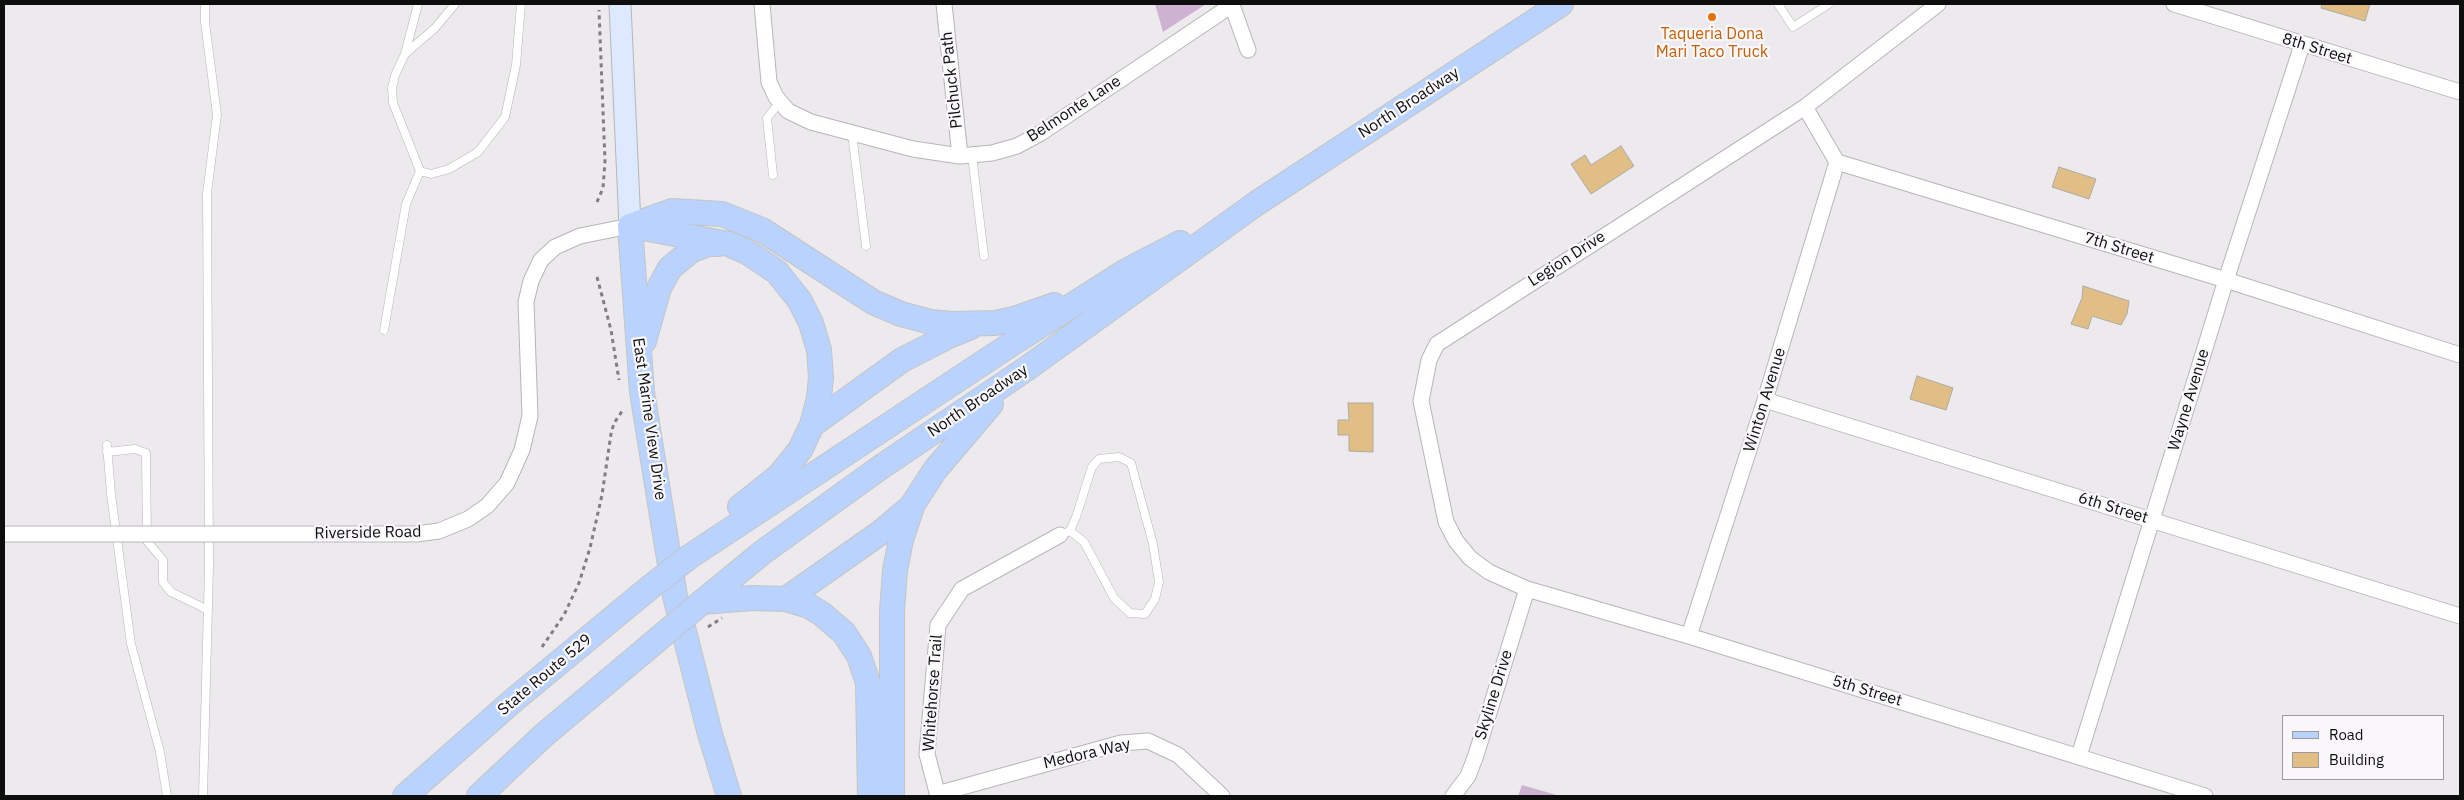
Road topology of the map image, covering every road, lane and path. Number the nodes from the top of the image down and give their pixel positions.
1 (205, 4) edge
2 (418, 4) edge
3 (455, 4) edge
4 (521, 4) edge
5 (598, 4) edge
6 (620, 4) edge
7 (762, 4) edge
8 (944, 4) edge
9 (1561, 4) edge
10 (1778, 4) edge
11 (1829, 4) edge
12 (2174, 4) edge
13 (1935, 5) edge
14 (2302, 45) junction
15 (1248, 50) dead end
16 (405, 54) junction
17 (2460, 92) edge
18 (780, 102) junction
19 (1805, 108) junction
20 (852, 133) junction
21 (966, 155) junction
22 (1837, 162) junction
23 (420, 171) junction
24 (773, 175) dead end
25 (597, 202) dead end
26 (1257, 203) junction
27 (630, 226) junction
28 (730, 244) junction
29 (866, 246) dead end
30 (984, 256) dead end
31 (1126, 271) junction
32 (2226, 280) junction
33 (977, 325) junction
34 (384, 330) dead end
35 (2460, 355) edge
36 (639, 359) junction
37 (1026, 369) junction
38 (1765, 400) junction
39 (623, 410) dead end
40 (812, 425) junction
41 (913, 504) junction
42 (2152, 520) junction
43 (1065, 533) junction
44 (4, 534) edge
45 (689, 557) junction
46 (1527, 589) junction
47 (786, 599) junction
48 (702, 602) junction
49 (208, 610) junction
50 (728, 616) dead end
51 (2460, 616) edge
52 (722, 618) dead end
53 (1689, 636) junction
54 (539, 651) dead end
55 (2079, 756) junction
56 (938, 795) edge
57 (167, 796) edge
58 (203, 796) edge
59 (405, 796) edge
60 (480, 796) edge
61 (729, 796) edge
62 (870, 796) edge
63 (892, 796) edge
64 (1222, 796) edge
65 (1453, 796) edge
66 (2205, 796) edge

1 - 49 lane
2 - 16 lane
3 - 16 lane
4 - 23 lane
5 - 25 path
6 - 27 main road, East Marine View Drive
7 - 18 street, Belmonte Lane
8 - 21 street, Pilchuck Path
9 - 26 main road, North Broadway
10 - 11 lane
12 - 14 street, 8th Street
13 - 19 street, Legion Drive
14 - 17 street, 8th Street
14 - 32 street, Wayne Avenue
15 - 21 street, Belmonte Lane
16 - 23 lane
18 - 20 street, Belmonte Lane
18 - 24 lane
19 - 22 street
19 - 46 street, Legion Drive
20 - 21 street, Belmonte Lane
20 - 29 lane
21 - 30 lane
22 - 32 street, 7th Street
22 - 38 street, Winton Avenue
23 - 34 lane
26 - 31 main road, North Broadway
26 - 37 main road, North Broadway
27 - 28 main road
27 - 33 main road
27 - 36 main road, East Marine View Drive
27 - 44 street, Riverside Road, bridge
28 - 36 main road
28 - 40 main road
31 - 33 main road
31 - 45 main road, North Broadway
32 - 35 street, 7th Street
32 - 42 street, Wayne Avenue
33 - 40 main road
36 - 61 main road, East Marine View Drive
37 - 41 main road
37 - 48 main road, North Broadway
38 - 42 street, 6th Street
38 - 53 street, Winton Avenue
39 - 54 path
40 - 45 main road
41 - 47 main road
41 - 63 main road
42 - 51 street, 6th Street
42 - 55 street, Wayne Avenue
43 - 43 lane
43 - 56 street, Whitehorse Trail
45 - 59 main road, State Route 529, bridge
46 - 53 street, 5th Street
46 - 65 street, Skyline Drive
47 - 48 main road
47 - 62 main road
48 - 60 main road, bridge
49 - 57 lane
49 - 58 lane
50 - 52 path
53 - 55 street, 5th Street
55 - 66 street, 5th Street
56 - 64 street, Medora Way

